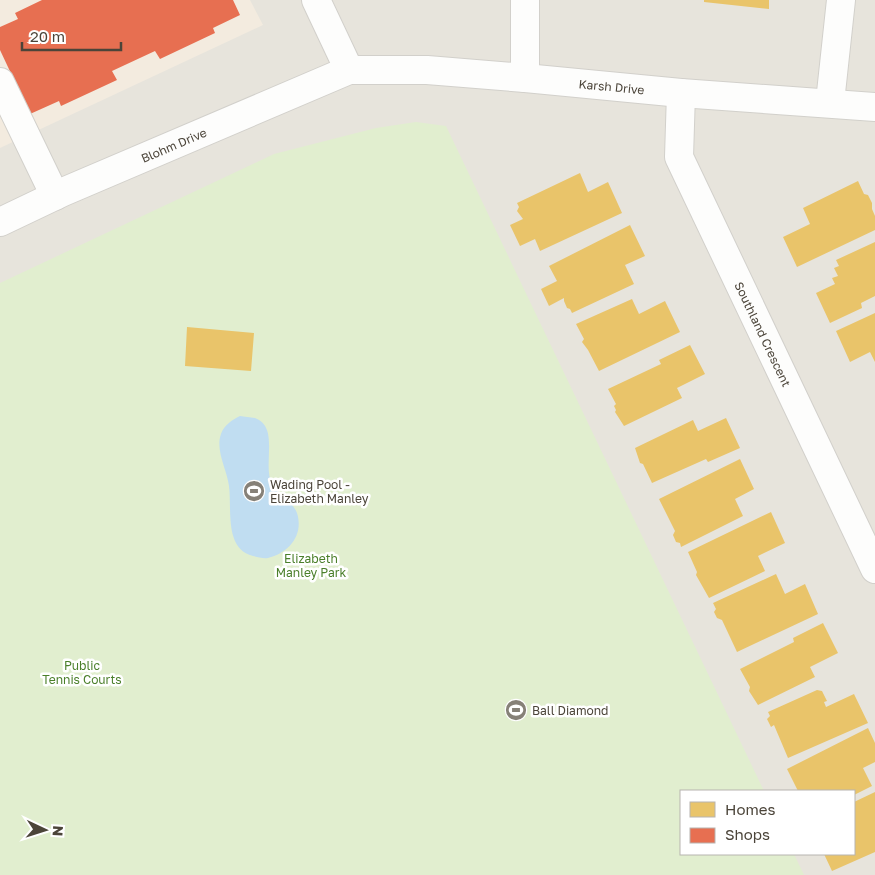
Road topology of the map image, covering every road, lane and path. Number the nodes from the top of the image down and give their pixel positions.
1 (316, 0) edge
2 (525, 0) edge
3 (841, 0) edge
4 (349, 70) junction
5 (525, 78) junction
6 (0, 82) edge
7 (681, 93) junction
8 (830, 102) junction
9 (875, 107) edge
10 (55, 196) junction
11 (0, 222) edge
12 (875, 569) edge

1 - 4 street
2 - 5 street
3 - 8 street
4 - 5 street, Karsh Drive
4 - 10 street, Blohm Drive
5 - 7 street, Karsh Drive
6 - 10 street
7 - 8 street, Karsh Drive
7 - 12 street, Southland Crescent
8 - 9 street, Karsh Drive
10 - 11 street, Blohm Drive

